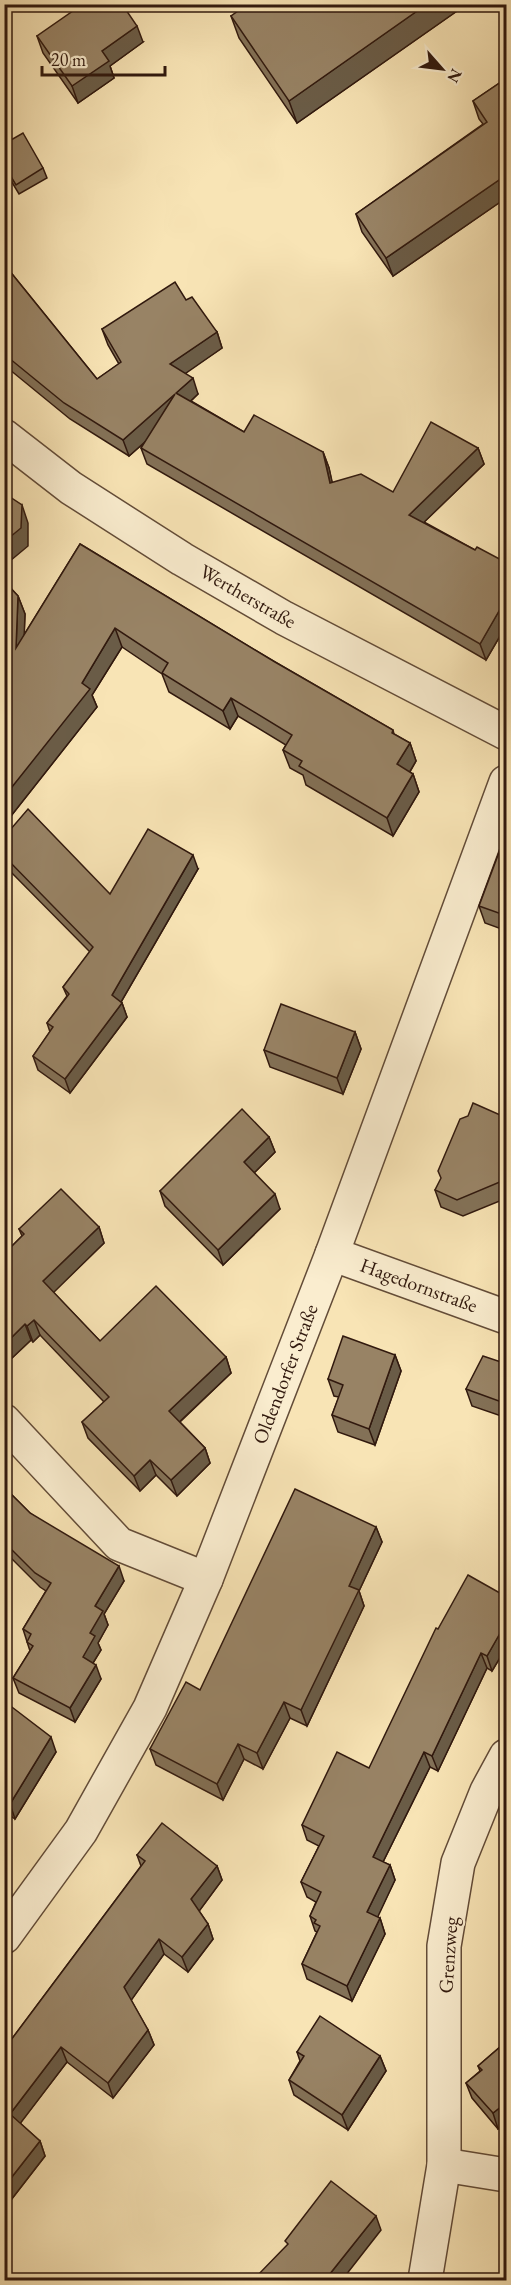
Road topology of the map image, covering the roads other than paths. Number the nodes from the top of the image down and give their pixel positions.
1 (4, 436) edge
2 (507, 733) edge
3 (507, 782) edge
4 (332, 1254) junction
5 (507, 1317) edge
6 (4, 1421) edge
7 (206, 1579) junction
8 (507, 1756) edge
9 (4, 1937) edge
10 (444, 2165) junction
11 (507, 2175) edge
12 (425, 2280) edge

1 - 2 street, Wertherstraße
3 - 4 street, Oldendorfer Straße
4 - 5 street, Hagedornstraße
4 - 7 street, Oldendorfer Straße
6 - 7 street
7 - 9 street, Oldendorfer Straße
8 - 10 street, Grenzweg
10 - 11 street
10 - 12 street, Grenzweg

